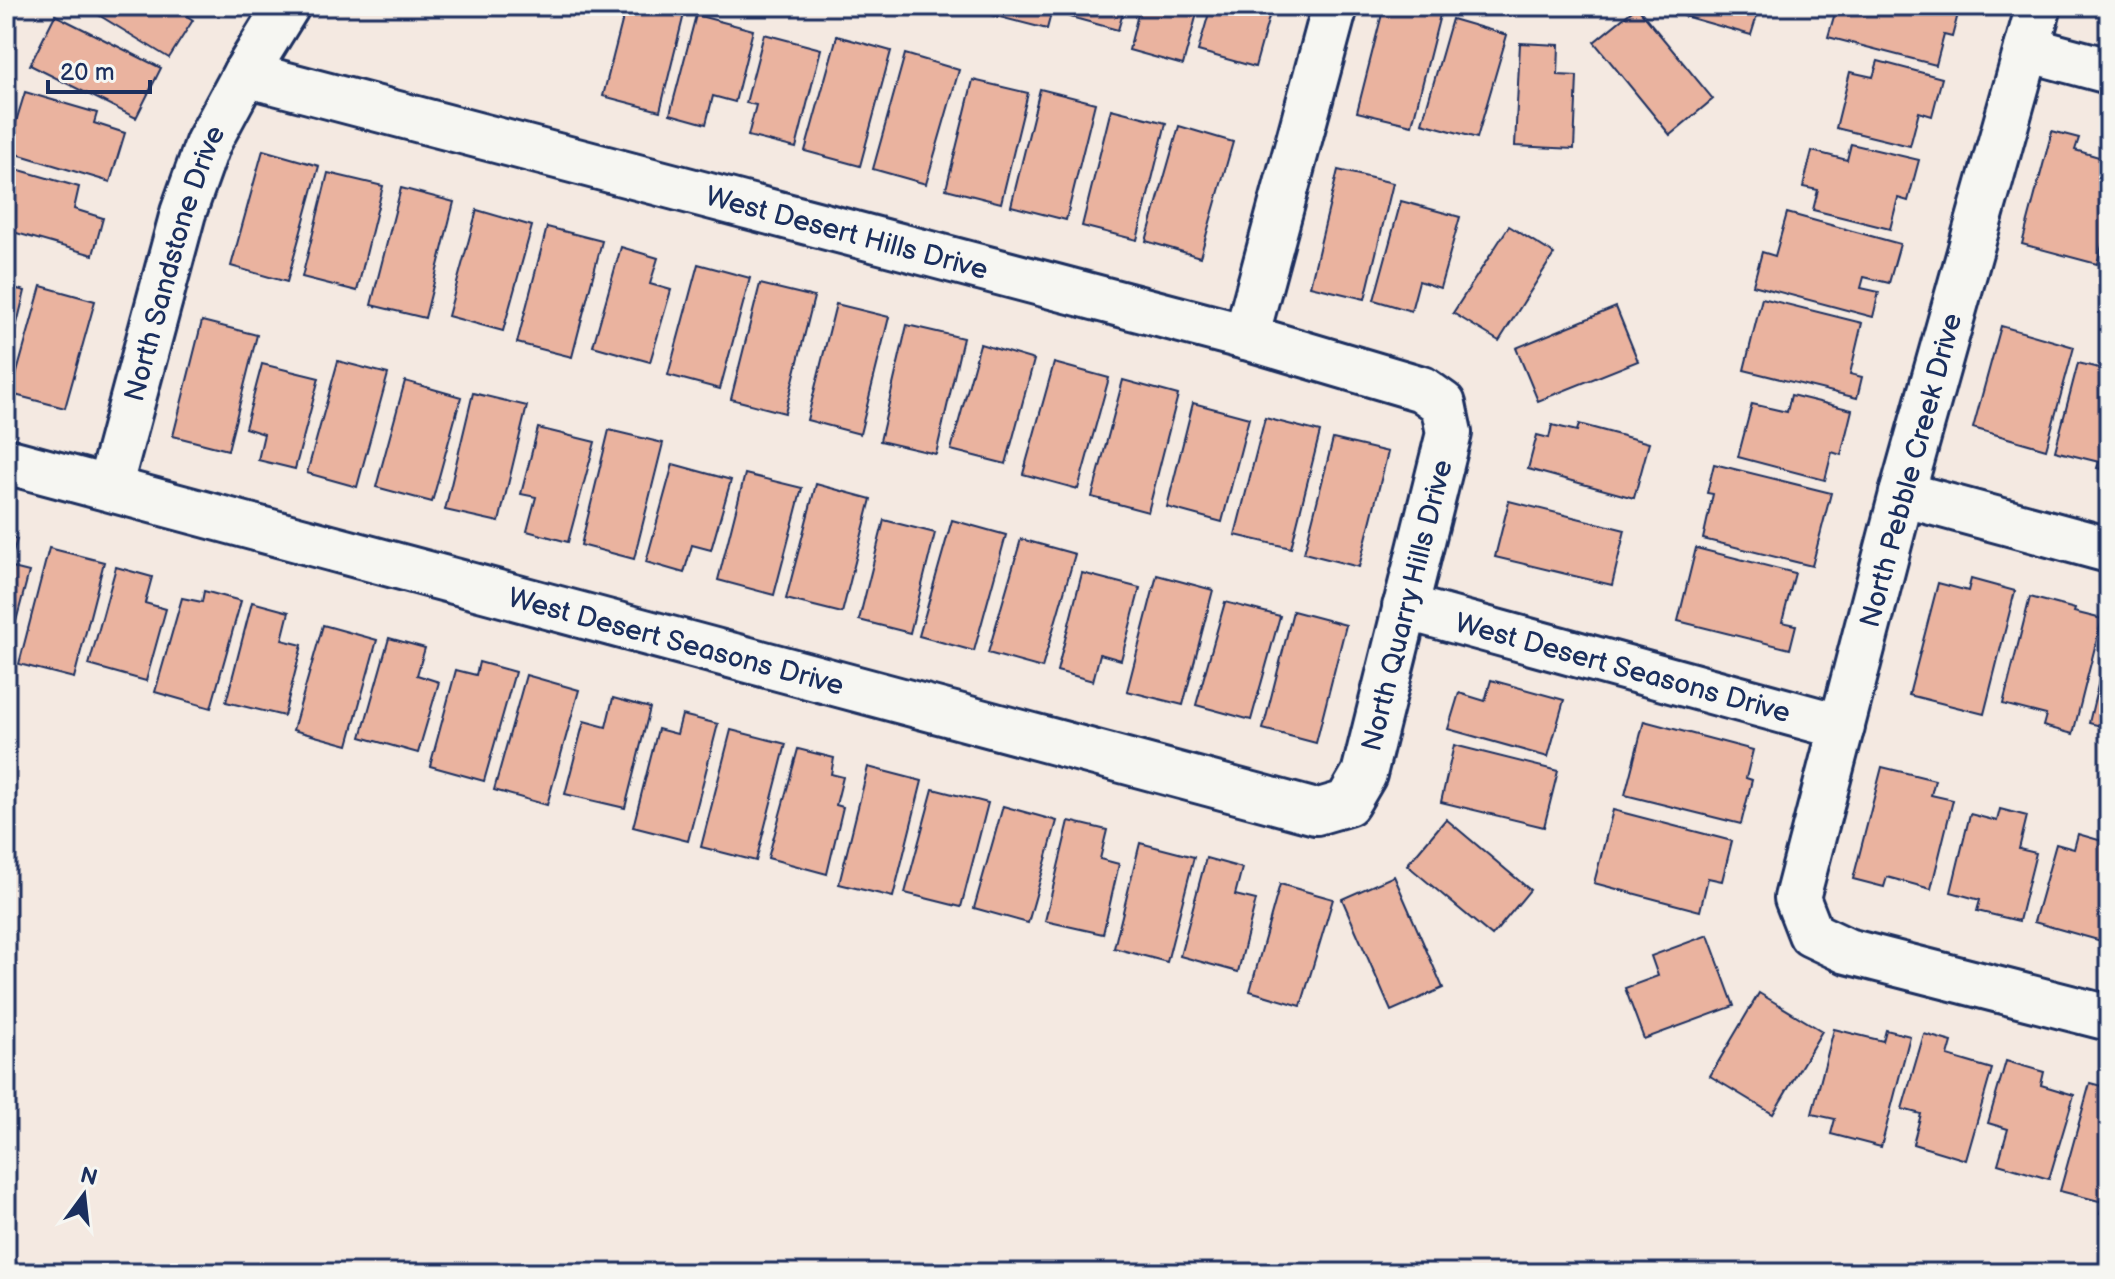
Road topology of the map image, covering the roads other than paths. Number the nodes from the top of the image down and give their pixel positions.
1 (287, 6) edge
2 (1335, 6) edge
3 (2039, 6) edge
4 (2027, 49) junction
5 (2109, 71) edge
6 (245, 74) junction
7 (1246, 337) junction
8 (1443, 404) joint
9 (6, 461) edge
10 (109, 488) junction
11 (1902, 494) junction
12 (2109, 550) edge
13 (1405, 607) junction
14 (1842, 727) junction
15 (1347, 803) joint
16 (2109, 1018) edge

1 - 6 street, North Sandstone Drive
2 - 7 street
3 - 4 street, North Pebble Creek Drive
4 - 5 street
4 - 11 street, North Pebble Creek Drive
6 - 7 street, West Desert Hills Drive
6 - 10 street, North Sandstone Drive
7 - 8 street, West Desert Hills Drive
8 - 13 street, North Quarry Hills Drive
9 - 10 street, West Desert Seasons Drive
10 - 15 street, West Desert Seasons Drive
11 - 12 street
11 - 14 street, North Pebble Creek Drive
13 - 14 street, West Desert Seasons Drive
13 - 15 street, North Quarry Hills Drive
14 - 16 street, North Pebble Creek Drive

